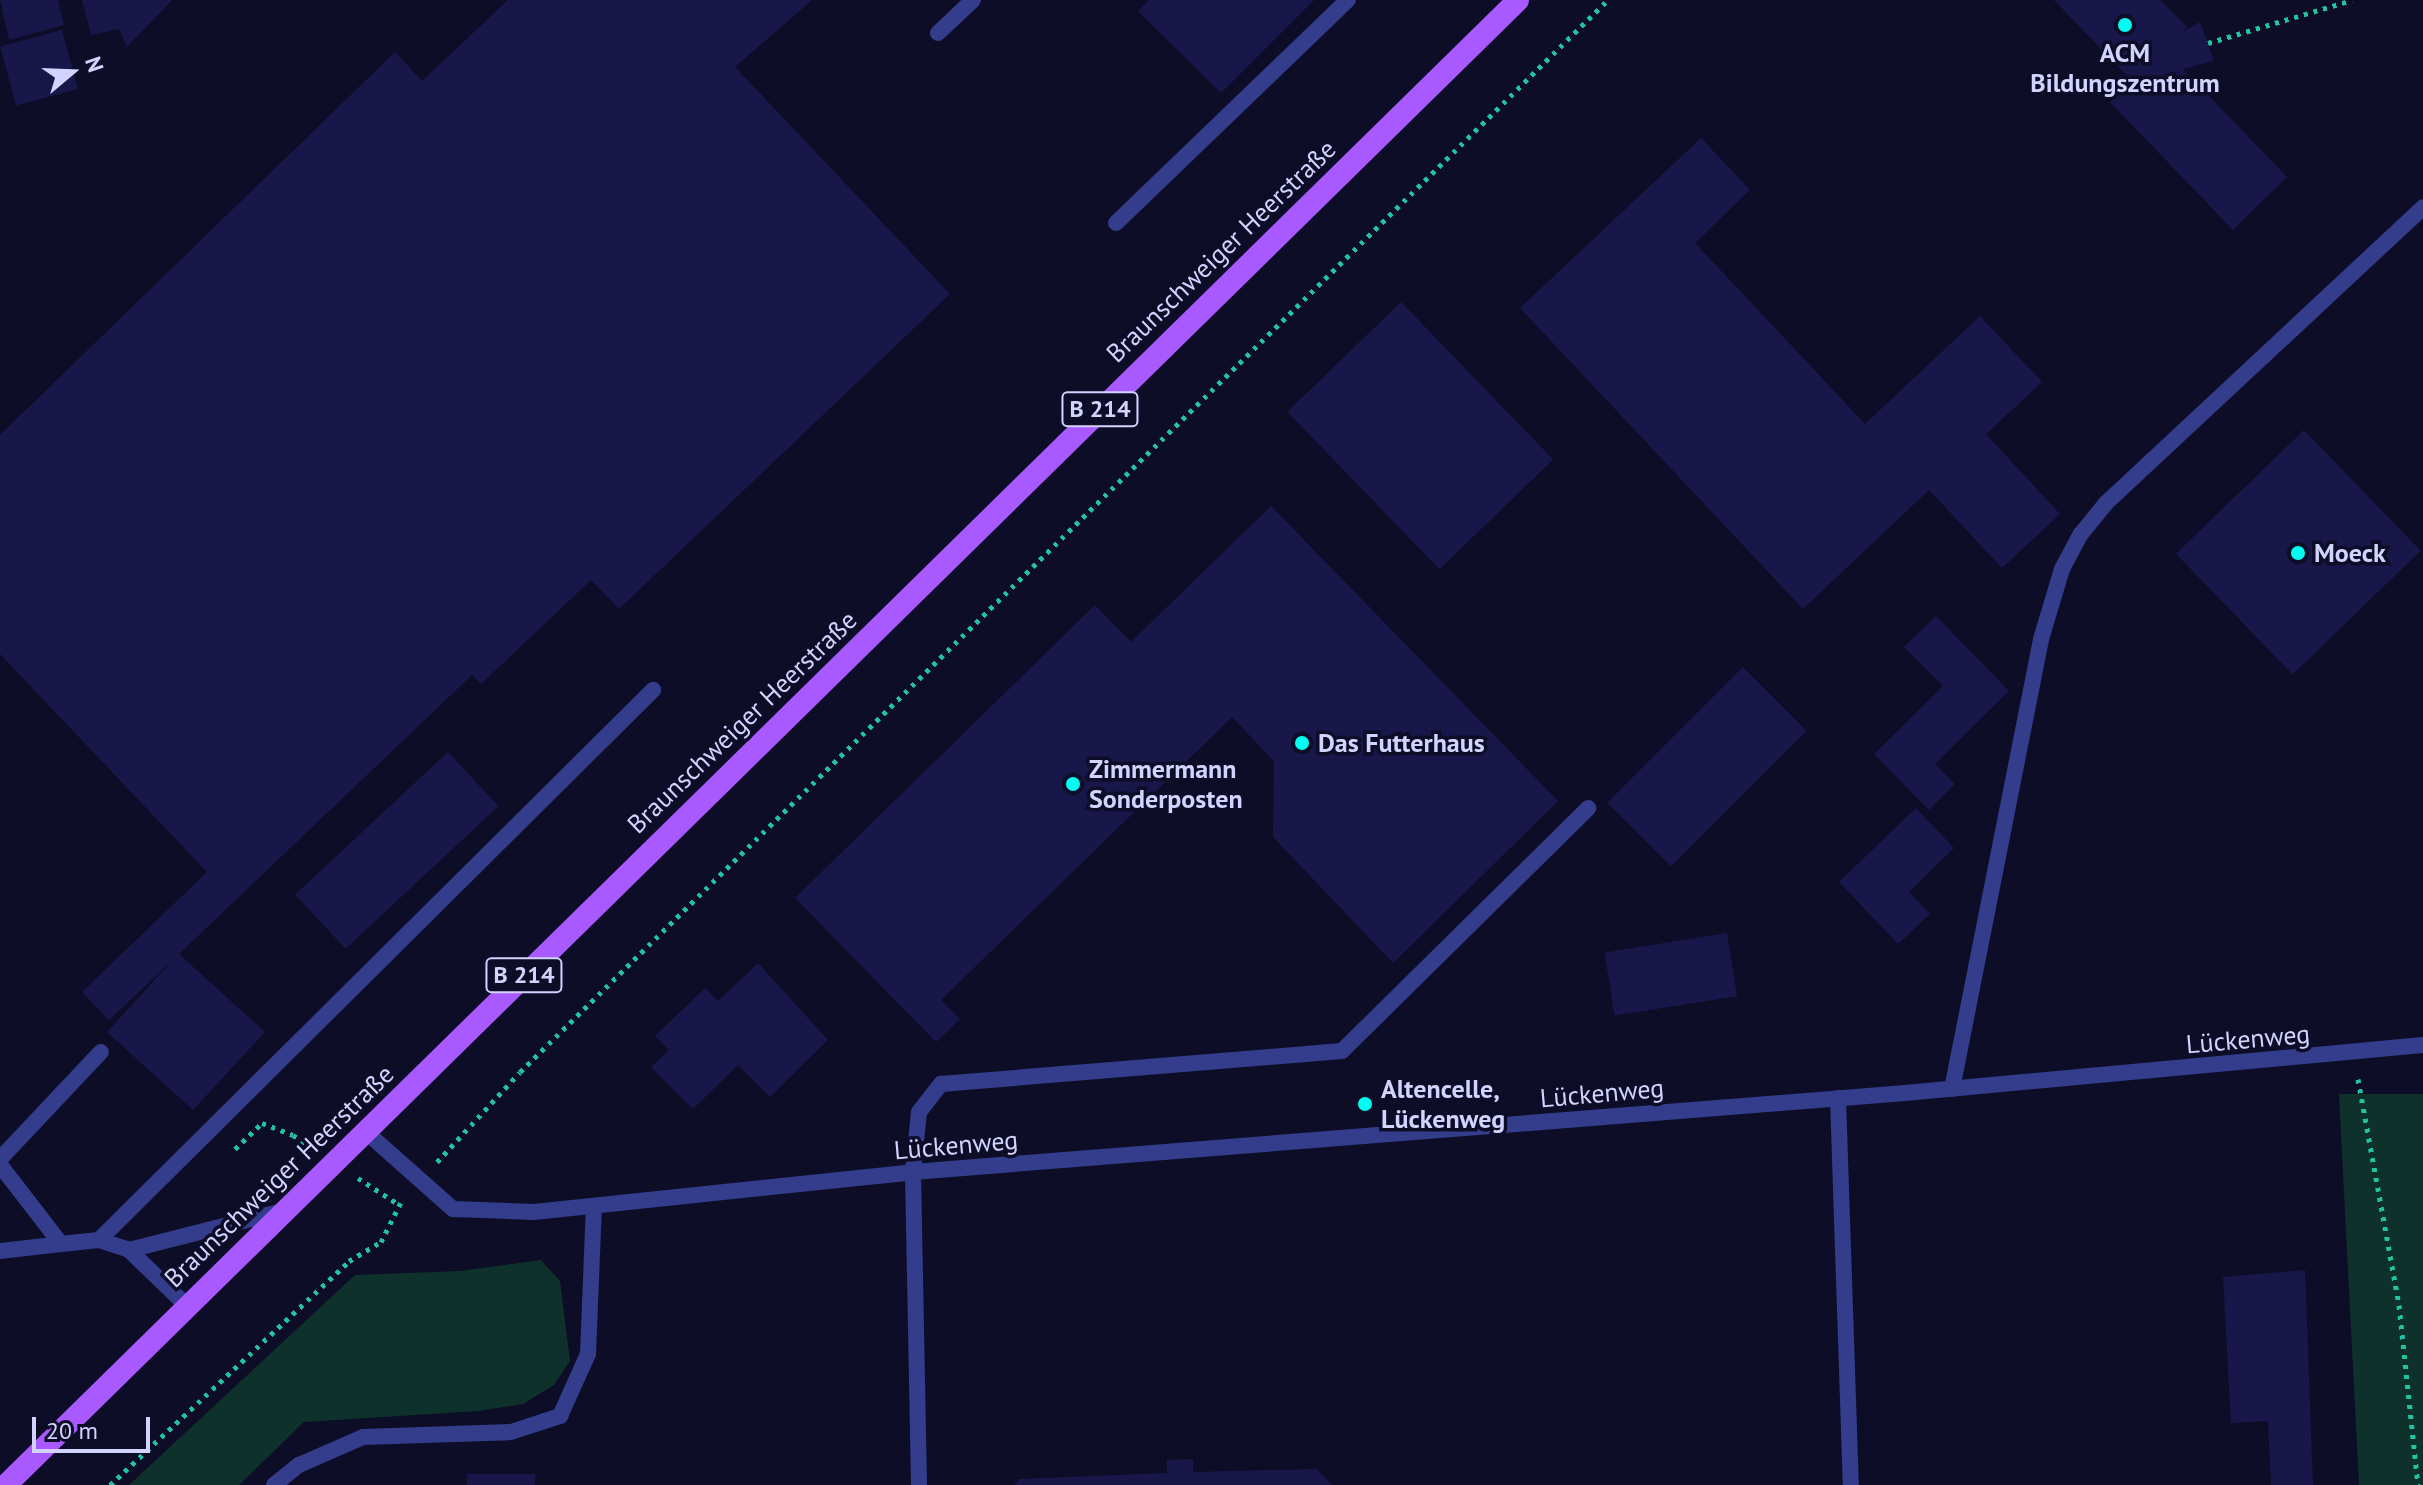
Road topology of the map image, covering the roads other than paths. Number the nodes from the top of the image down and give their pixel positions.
1 (973, 0) edge
2 (1348, 0) edge
3 (1518, 0) edge
4 (938, 33) dead end
5 (2423, 207) edge
6 (1116, 223) dead end
7 (653, 690) dead end
8 (1588, 808) dead end
9 (2423, 1045) edge
10 (101, 1052) dead end
11 (1952, 1089) junction
12 (1838, 1098) junction
13 (365, 1131) junction
14 (0, 1162) edge
15 (913, 1172) junction
16 (594, 1206) junction
17 (283, 1211) junction
18 (99, 1240) junction
19 (61, 1244) junction
20 (129, 1250) junction
21 (0, 1251) edge
22 (187, 1306) junction
23 (6, 1485) edge
24 (274, 1485) edge
25 (919, 1485) edge
26 (1851, 1485) edge

1 - 4 street
2 - 6 street
3 - 13 main road, Braunschweiger Heerstraße / B 214
5 - 11 street
7 - 18 street
8 - 15 street
9 - 11 street, Lückenweg
10 - 14 street
11 - 12 street, Lückenweg
12 - 15 street, Lückenweg
12 - 26 street
13 - 16 street, Lückenweg
13 - 17 main road, Braunschweiger Heerstraße / B 214
14 - 19 street
15 - 16 street, Lückenweg
15 - 25 street
16 - 24 street
17 - 20 street
17 - 22 main road, Braunschweiger Heerstraße / B 214
18 - 19 street
18 - 20 street
19 - 21 street
20 - 22 street
22 - 23 main road, Braunschweiger Heerstraße / B 214

